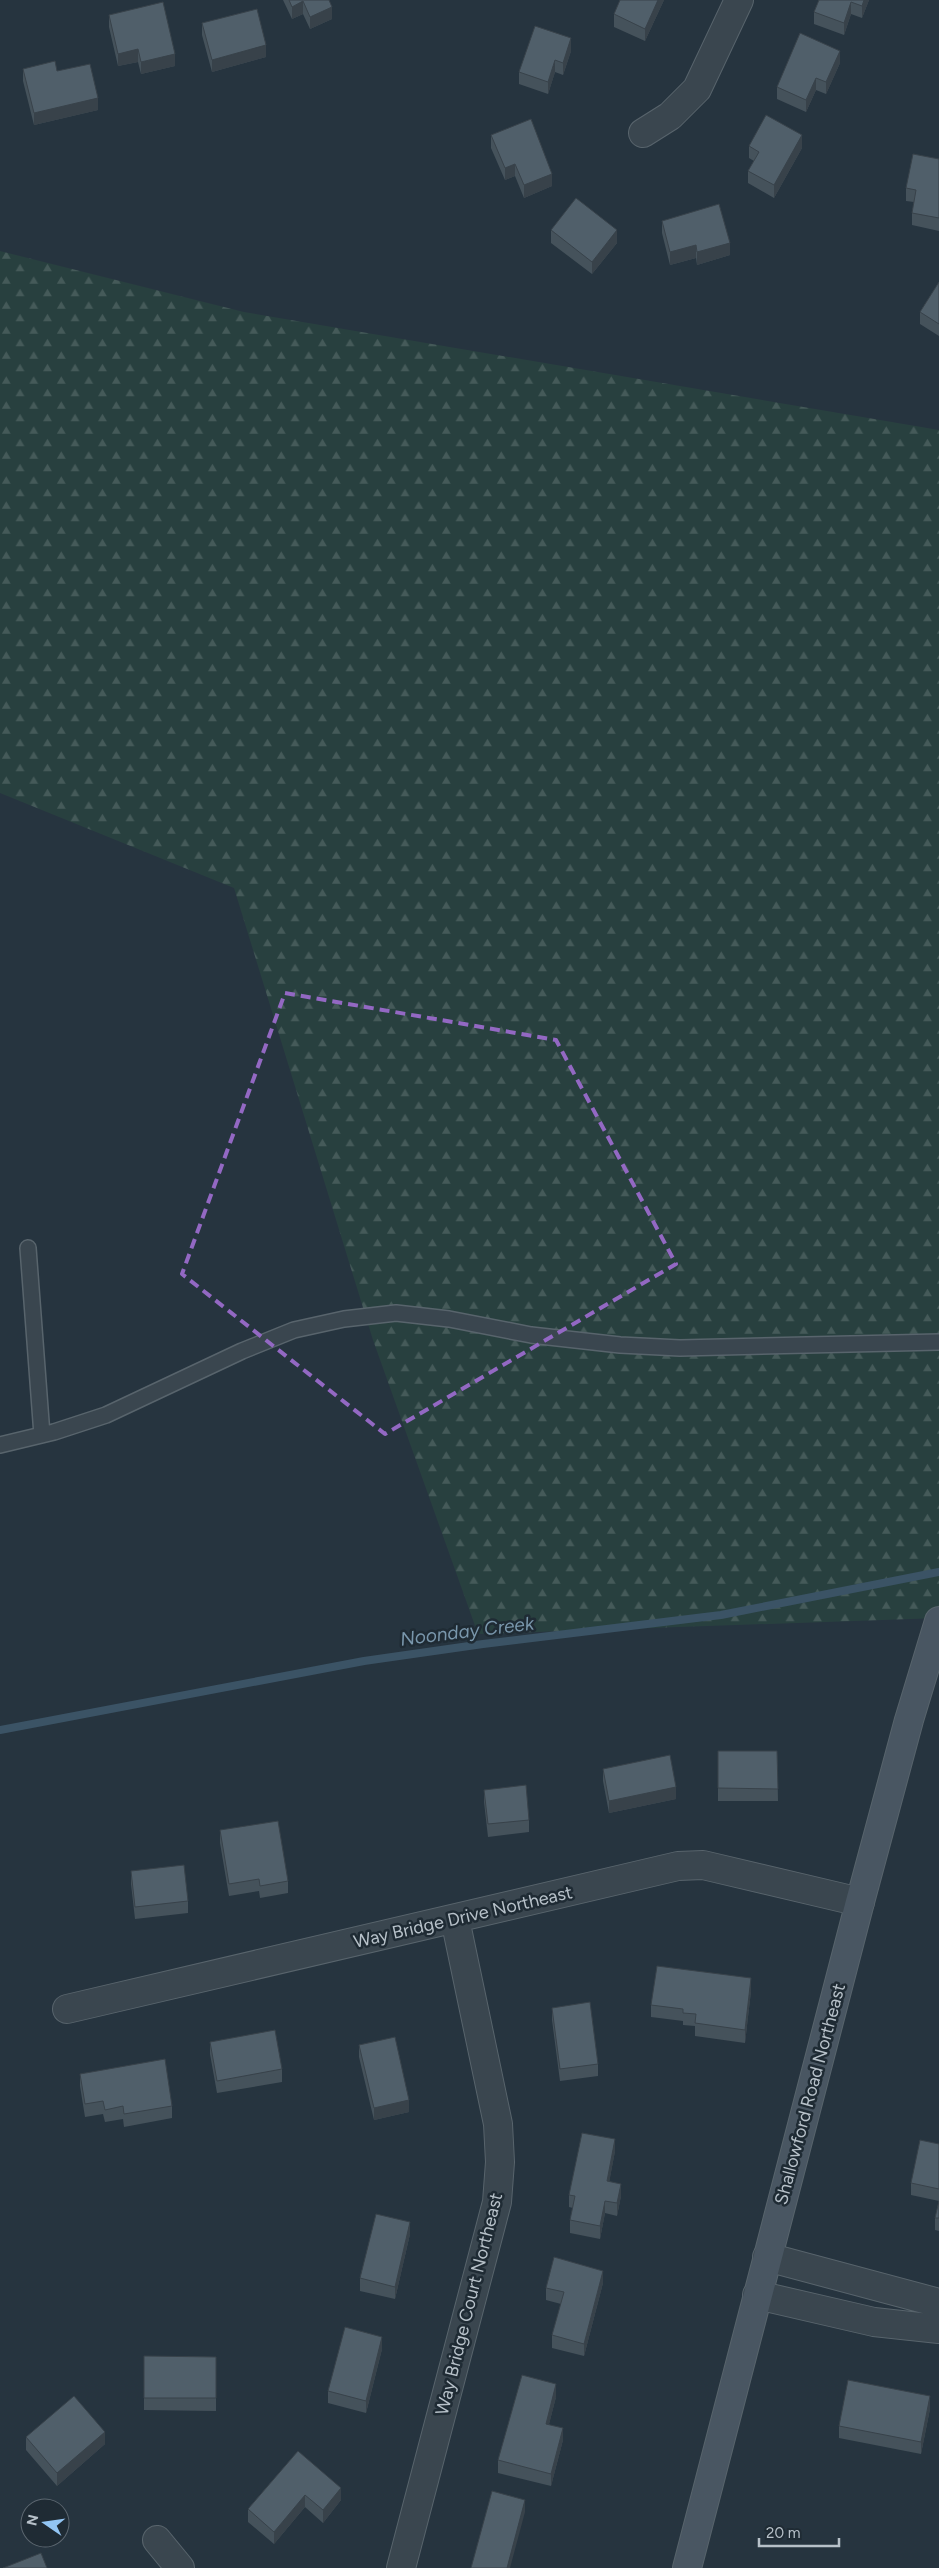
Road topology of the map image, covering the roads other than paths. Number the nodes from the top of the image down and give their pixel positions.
1 (739, 0) edge
2 (643, 133) dead end
3 (28, 1248) dead end
4 (939, 1342) edge
5 (42, 1435) junction
6 (0, 1445) edge
7 (939, 1621) edge
8 (860, 1902) junction
9 (455, 1919) junction
10 (67, 2009) dead end
11 (767, 2257) junction
12 (757, 2295) junction
13 (939, 2303) edge
14 (939, 2329) edge
15 (157, 2540) dead end
16 (180, 2568) edge
17 (401, 2568) edge
18 (687, 2568) edge

1 - 2 street
3 - 5 lane
4 - 5 lane
5 - 6 lane
7 - 8 street, Shallowford Road Northeast
8 - 9 street, Way Bridge Drive Northeast
8 - 11 street, Shallowford Road Northeast
9 - 10 street, Way Bridge Drive Northeast
9 - 17 street, Way Bridge Court Northeast
11 - 12 street, Shallowford Road Northeast
11 - 13 street
12 - 14 street
12 - 18 street, Shallowford Road Northeast
15 - 16 street

